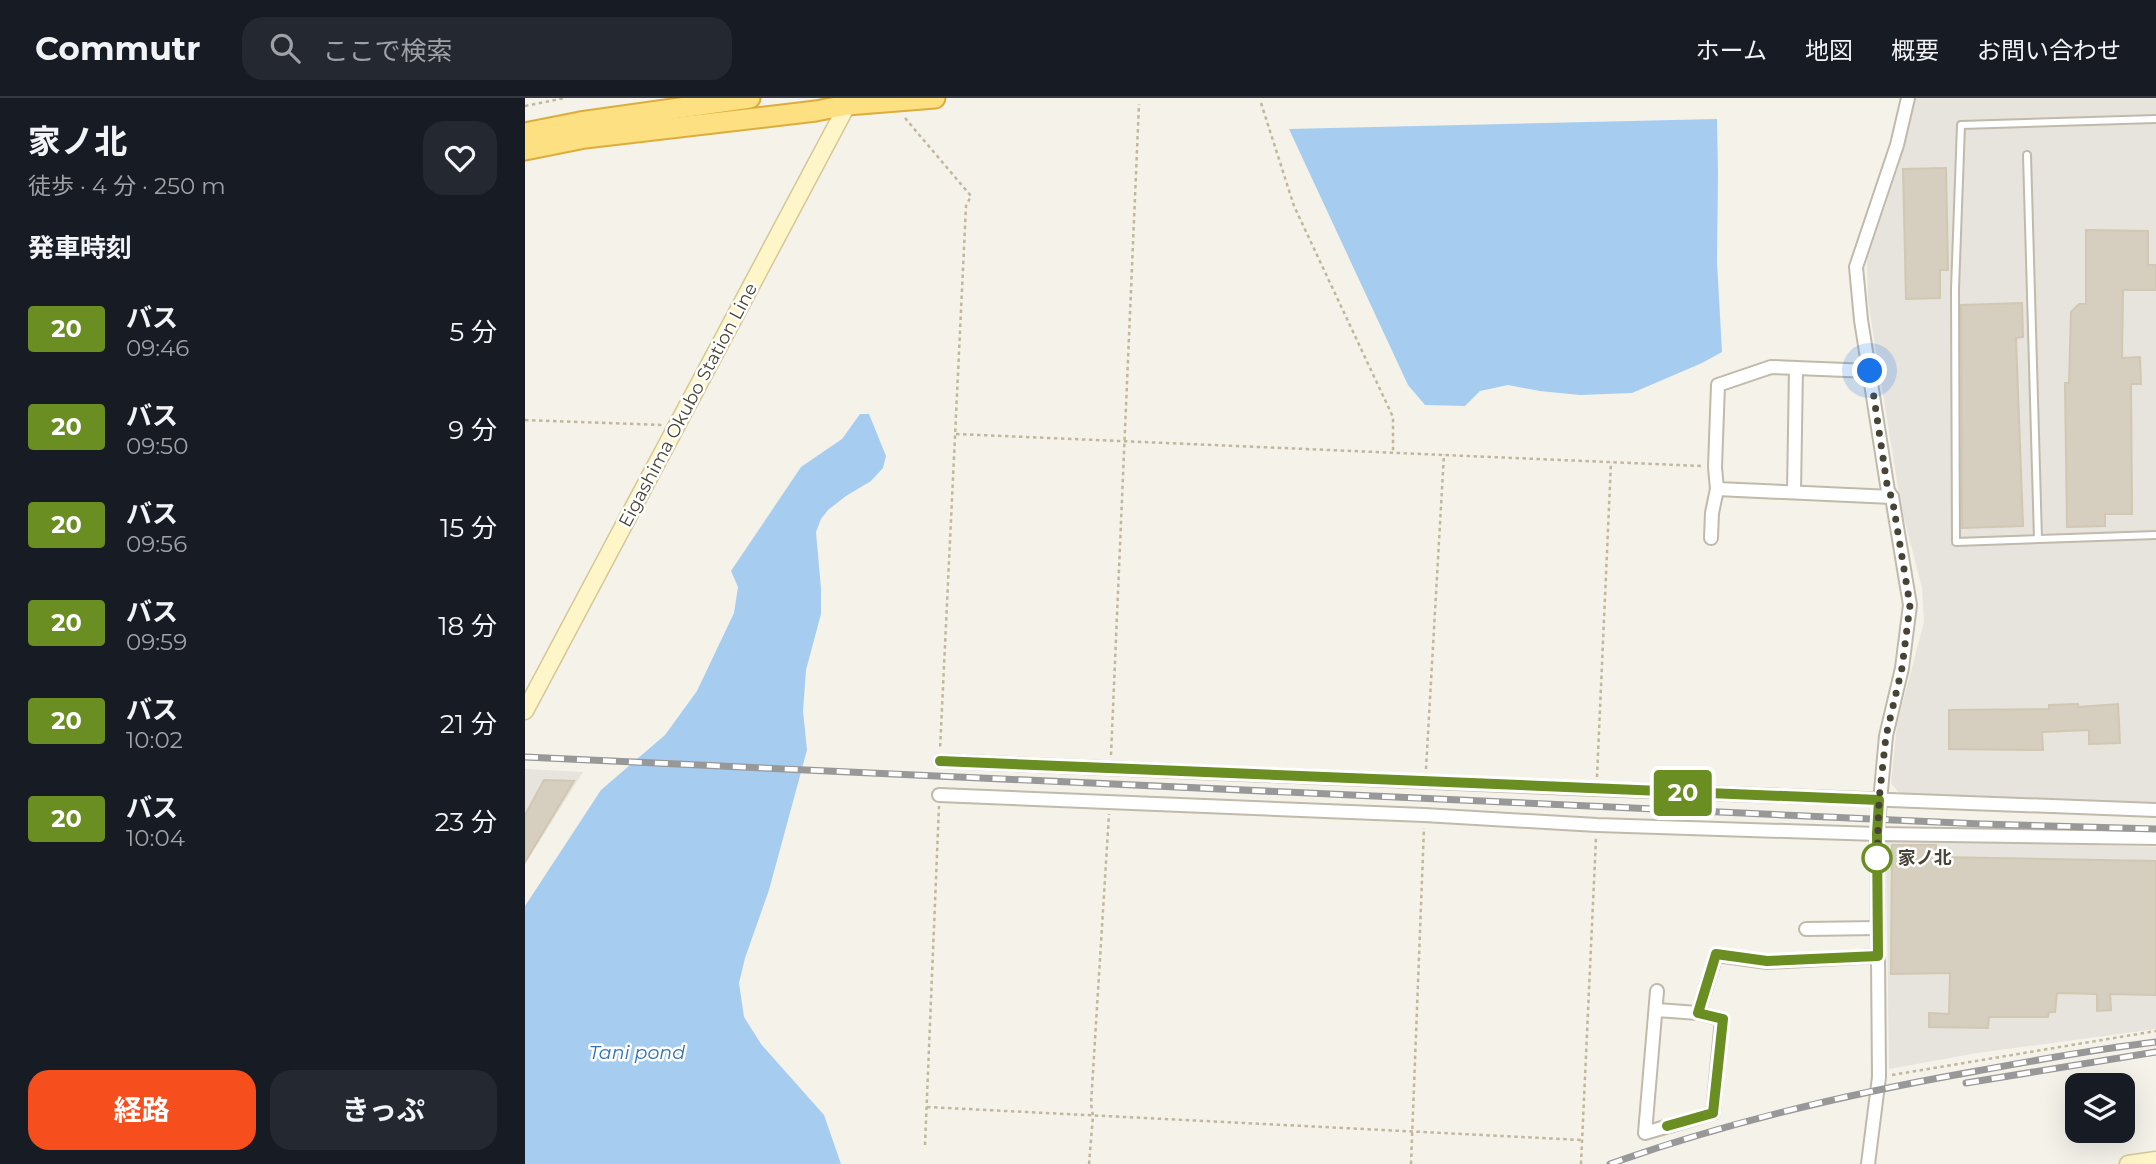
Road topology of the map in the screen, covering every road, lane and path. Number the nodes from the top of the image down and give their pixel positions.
1 (565, 98) edge
2 (750, 98) edge
3 (935, 98) edge
4 (1908, 98) edge
5 (893, 101) junction
6 (849, 102) edge
7 (1261, 103) dead end
8 (1139, 104) dead end
9 (525, 107) edge
10 (2156, 119) edge
11 (525, 133) edge
12 (525, 150) edge
13 (2027, 155) dead end
14 (1796, 368) junction
15 (1870, 371) junction
16 (525, 420) edge
17 (677, 425) junction
18 (956, 433) junction
19 (1125, 442) junction
20 (1393, 451) junction
21 (1611, 462) junction
22 (1716, 467) junction
23 (1717, 489) junction
24 (1794, 492) junction
25 (1892, 497) junction
26 (2156, 534) edge
27 (1711, 538) dead end
28 (2038, 540) junction
29 (525, 711) edge
30 (940, 761) joint
31 (1111, 767) junction
32 (1597, 789) junction
33 (939, 795) joint
34 (1879, 800) junction
35 (1109, 802) junction
36 (2156, 810) edge
37 (1597, 825) junction
38 (1877, 834) junction
39 (2156, 838) edge
40 (1806, 929) dead end
41 (1878, 929) junction
42 (1878, 956) junction
43 (1657, 991) dead end
44 (1657, 1010) junction
45 (1698, 1013) junction
46 (2156, 1031) edge
47 (1879, 1077) junction
48 (927, 1107) junction
49 (1093, 1116) junction
50 (1581, 1140) junction
51 (925, 1145) dead end
52 (2156, 1160) edge
53 (1089, 1164) edge
54 (1581, 1164) edge
55 (1868, 1164) edge
56 (2128, 1164) edge

1 - 9 path
2 - 11 highway
3 - 5 highway
4 - 15 street
5 - 6 highway
5 - 18 path
6 - 12 highway
6 - 17 main road, Eigashima Okubo Station Line
7 - 20 path
8 - 19 path
10 - 28 lane
13 - 28 lane
14 - 15 street
14 - 22 street
14 - 24 street
15 - 25 street
16 - 17 path
17 - 29 main road, Eigashima Okubo Station Line
18 - 19 path
18 - 30 path
19 - 20 path
19 - 31 path
20 - 21 path
21 - 22 path
21 - 32 path
22 - 23 street
23 - 24 street
23 - 27 street
24 - 25 street
25 - 34 street
26 - 28 lane
30 - 31 street
31 - 32 street
32 - 34 street
33 - 35 street
33 - 48 path
34 - 36 street
34 - 38 street
35 - 37 street
35 - 49 path
37 - 38 street
37 - 50 path
38 - 39 street
38 - 41 street
40 - 41 street
41 - 42 street
42 - 45 street
42 - 47 street
43 - 44 street
44 - 45 street
44 - 45 street
46 - 47 path
47 - 55 street
48 - 49 path
48 - 51 path
49 - 50 path
49 - 53 path
50 - 54 path
52 - 56 main road

